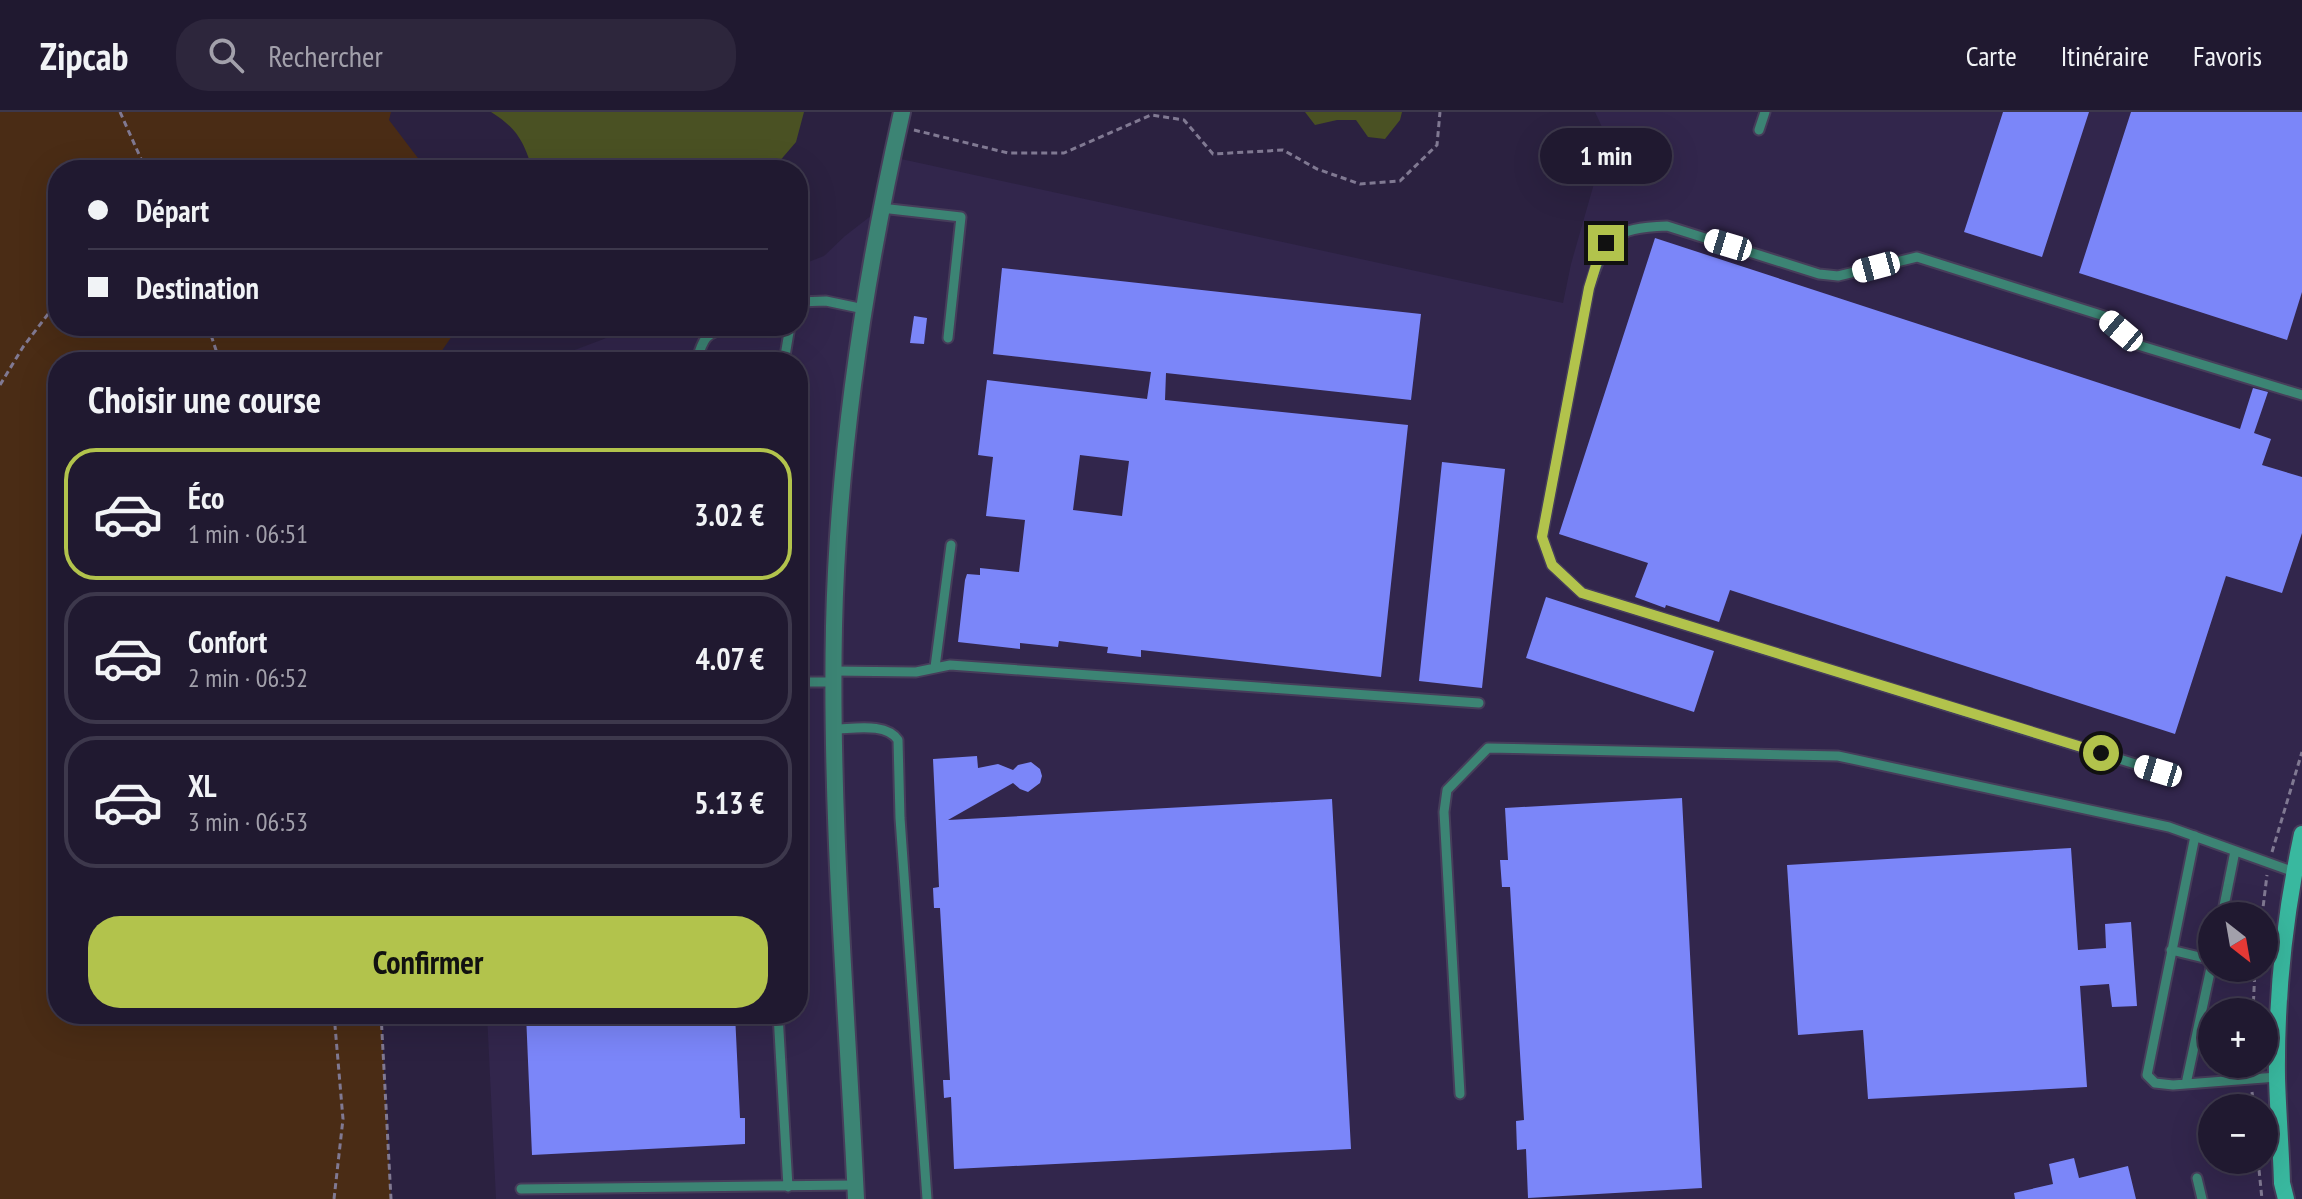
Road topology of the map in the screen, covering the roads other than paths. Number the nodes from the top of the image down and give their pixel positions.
1 (1765, 112) edge
2 (900, 119) edge
3 (1759, 130) dead end
4 (881, 208) junction
5 (808, 302) edge
6 (864, 309) junction
7 (948, 338) dead end
8 (2302, 395) edge
9 (951, 545) dead end
10 (935, 667) junction
11 (834, 676) junction
12 (808, 680) edge
13 (1479, 703) dead end
14 (833, 729) junction
15 (2158, 771) dead end
16 (2302, 834) edge
17 (2195, 836) junction
18 (2235, 851) junction
19 (2294, 872) junction
20 (2225, 902) edge
21 (2295, 915) edge
22 (2171, 950) junction
23 (2198, 958) edge
24 (2208, 982) edge
25 (779, 1024) edge
26 (2278, 1050) edge
27 (2264, 1078) edge
28 (2277, 1078) edge
29 (2186, 1084) junction
30 (1460, 1094) dead end
31 (2197, 1178) dead end
32 (788, 1187) junction
33 (521, 1189) dead end
34 (855, 1192) edge
35 (927, 1199) edge
36 (2202, 1199) edge
37 (2286, 1199) edge

1 - 3 lane
2 - 4 street
4 - 6 street
4 - 7 lane
5 - 6 lane
6 - 11 street
8 - 15 lane
9 - 10 lane
10 - 11 lane
10 - 13 lane
11 - 12 lane
11 - 14 street
14 - 34 street
14 - 35 lane
16 - 19 main road
17 - 18 lane
17 - 22 lane
17 - 30 lane
18 - 19 lane
18 - 20 lane
19 - 21 main road
21 - 26 main road
22 - 23 lane
22 - 29 lane
24 - 29 lane
25 - 32 lane
27 - 29 lane
28 - 37 main road
31 - 36 lane
32 - 33 lane
32 - 34 lane

